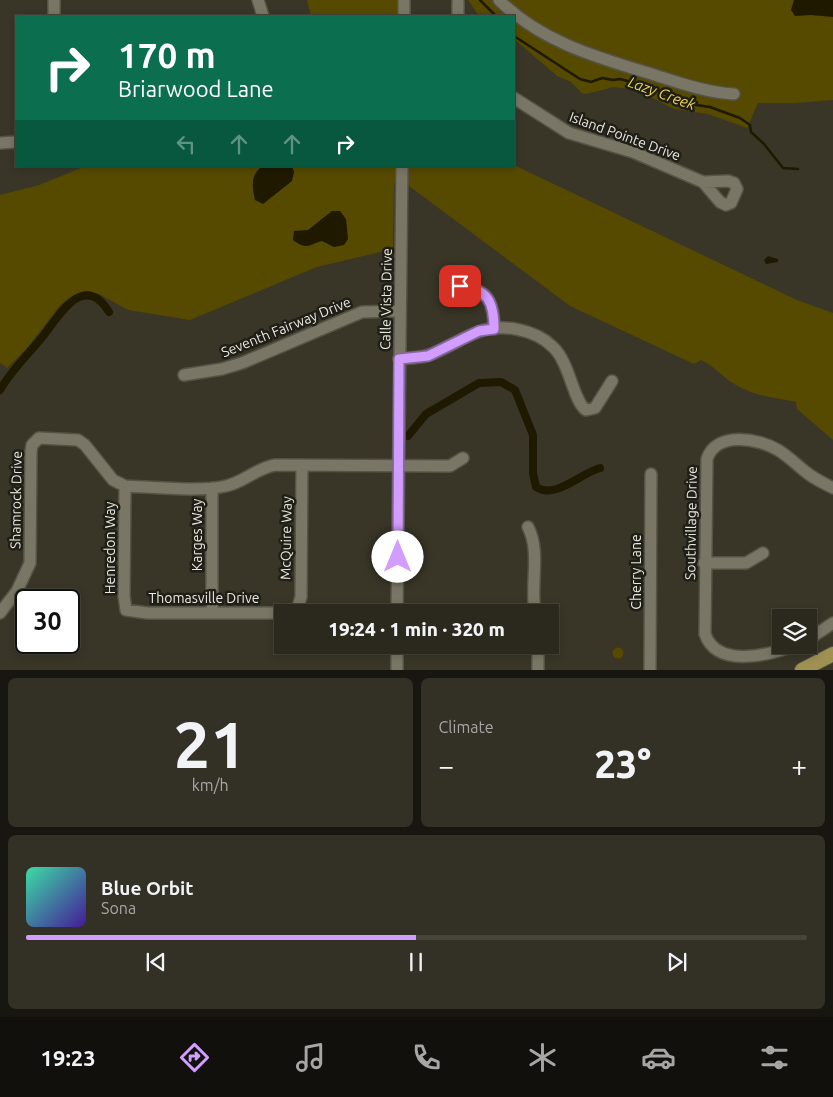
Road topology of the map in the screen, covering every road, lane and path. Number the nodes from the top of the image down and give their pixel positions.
1 (54, 0) edge
2 (258, 0) edge
3 (404, 0) edge
4 (499, 0) edge
5 (458, 2) dead end
6 (54, 15) edge
7 (263, 15) edge
8 (404, 15) edge
9 (458, 15) edge
10 (734, 94) dead end
11 (515, 99) edge
12 (15, 142) edge
13 (0, 143) edge
14 (402, 167) edge
15 (703, 182) dead end
16 (460, 286) dead end
17 (400, 311) junction
18 (494, 329) junction
19 (399, 359) junction
20 (184, 375) dead end
21 (612, 381) dead end
22 (463, 458) dead end
23 (302, 465) junction
24 (398, 466) junction
25 (651, 474) dead end
26 (125, 486) junction
27 (212, 488) junction
28 (833, 488) edge
29 (528, 526) dead end
30 (763, 553) dead end
31 (704, 562) junction
32 (295, 604) edge
33 (397, 604) edge
34 (534, 604) edge
35 (126, 610) joint
36 (212, 611) junction
37 (274, 612) edge
38 (0, 613) edge
39 (833, 623) edge
40 (817, 634) edge
41 (772, 652) edge
42 (397, 654) edge
43 (538, 654) edge
44 (833, 654) edge
45 (397, 670) edge
46 (538, 670) edge
47 (650, 670) edge
48 (802, 670) edge

1 - 6 street
2 - 7 street
3 - 8 street
4 - 10 street
5 - 9 street
11 - 15 street, Island Pointe Drive
12 - 13 street
14 - 17 street, Calle Vista Drive
16 - 18 street
17 - 19 street, Calle Vista Drive
17 - 20 street, Seventh Fairway Drive
18 - 19 street
18 - 21 street
19 - 24 street, Calle Vista Drive
22 - 24 street
23 - 24 street
23 - 27 street
23 - 32 street, McQuire Way
24 - 33 street, Calle Vista Drive
25 - 47 street, Cherry Lane
26 - 27 street
26 - 35 street, Henredon Way
26 - 38 street, Shamrock Drive
27 - 36 street, Karges Way
28 - 31 street, Southvillage Drive
29 - 34 street
30 - 31 street
31 - 41 street, Southvillage Drive
35 - 36 street, Thomasville Drive
36 - 37 street, Thomasville Drive
39 - 40 street
42 - 45 street
43 - 46 street
44 - 48 main road

